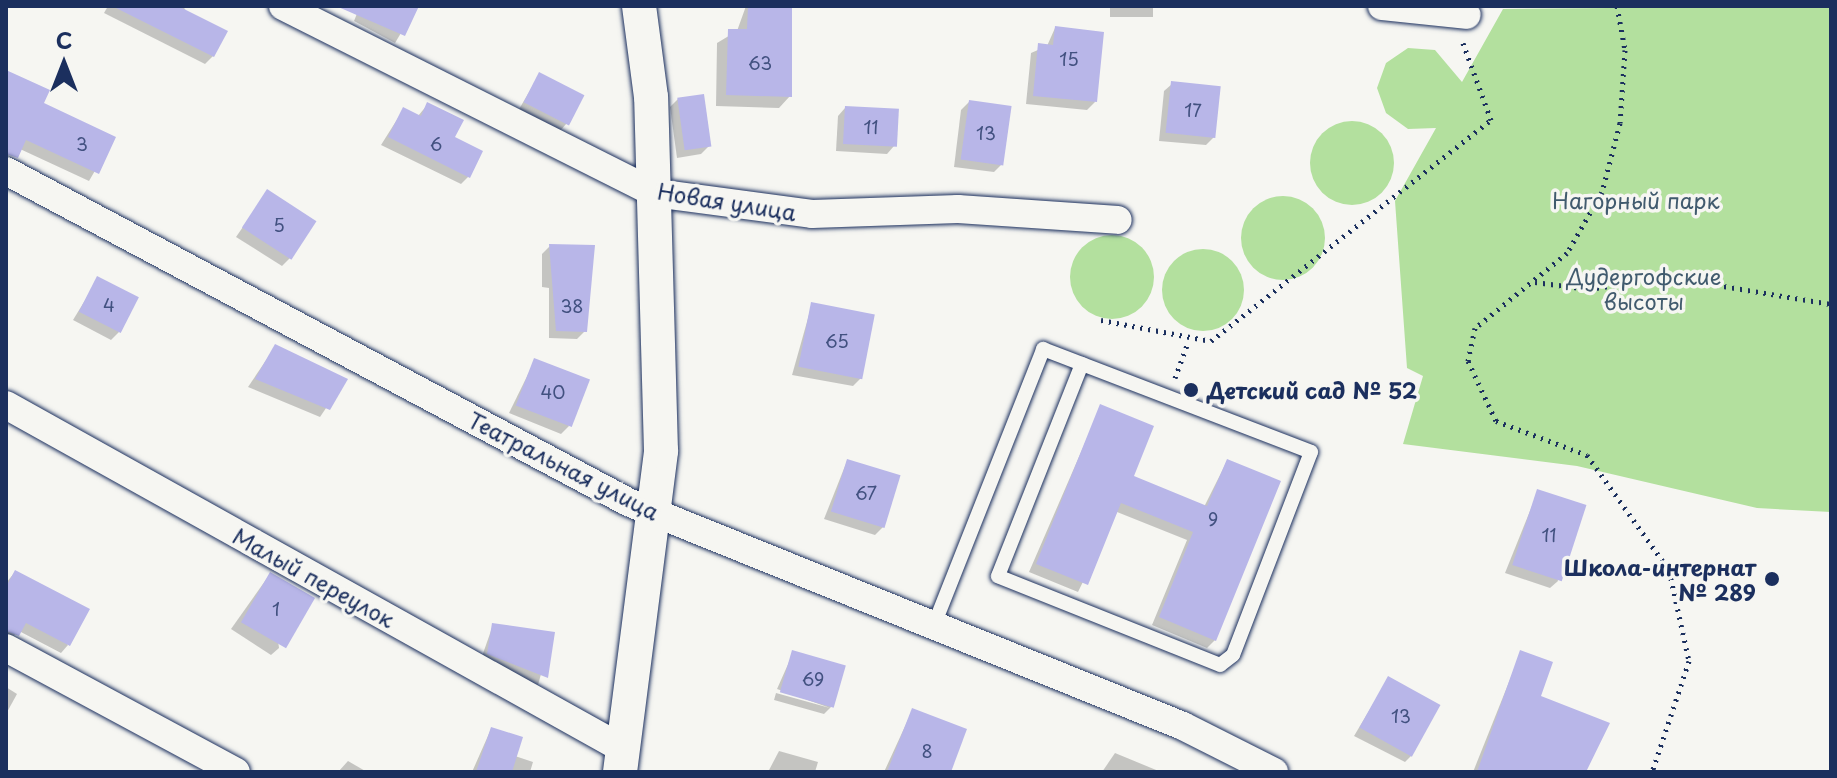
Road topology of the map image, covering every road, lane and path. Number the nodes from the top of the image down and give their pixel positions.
1 (283, 6) edge
2 (639, 6) edge
3 (1382, 6) edge
4 (1617, 6) edge
5 (1464, 25) joint
6 (6, 171) edge
7 (655, 193) junction
8 (1118, 220) dead end
9 (1534, 282) junction
10 (1831, 304) edge
11 (1101, 320) dead end
12 (1188, 342) junction
13 (1082, 364) junction
14 (1168, 399) junction
15 (6, 405) edge
16 (656, 515) junction
17 (934, 625) junction
18 (6, 648) edge
19 (622, 760) edge
20 (236, 772) edge
21 (1274, 772) edge
22 (1652, 772) edge

1 - 7 street, Новая улица
2 - 7 street
3 - 5 street
4 - 9 path
5 - 12 path
6 - 16 street, Театральная улица
7 - 8 street, Новая улица
7 - 16 street
9 - 10 path
9 - 22 path
11 - 12 path
12 - 14 path
13 - 14 lane
13 - 14 lane
13 - 17 lane
15 - 19 street, Малый переулок
16 - 17 street, Театральная улица
16 - 19 street
17 - 21 street, Театральная улица
18 - 20 street

